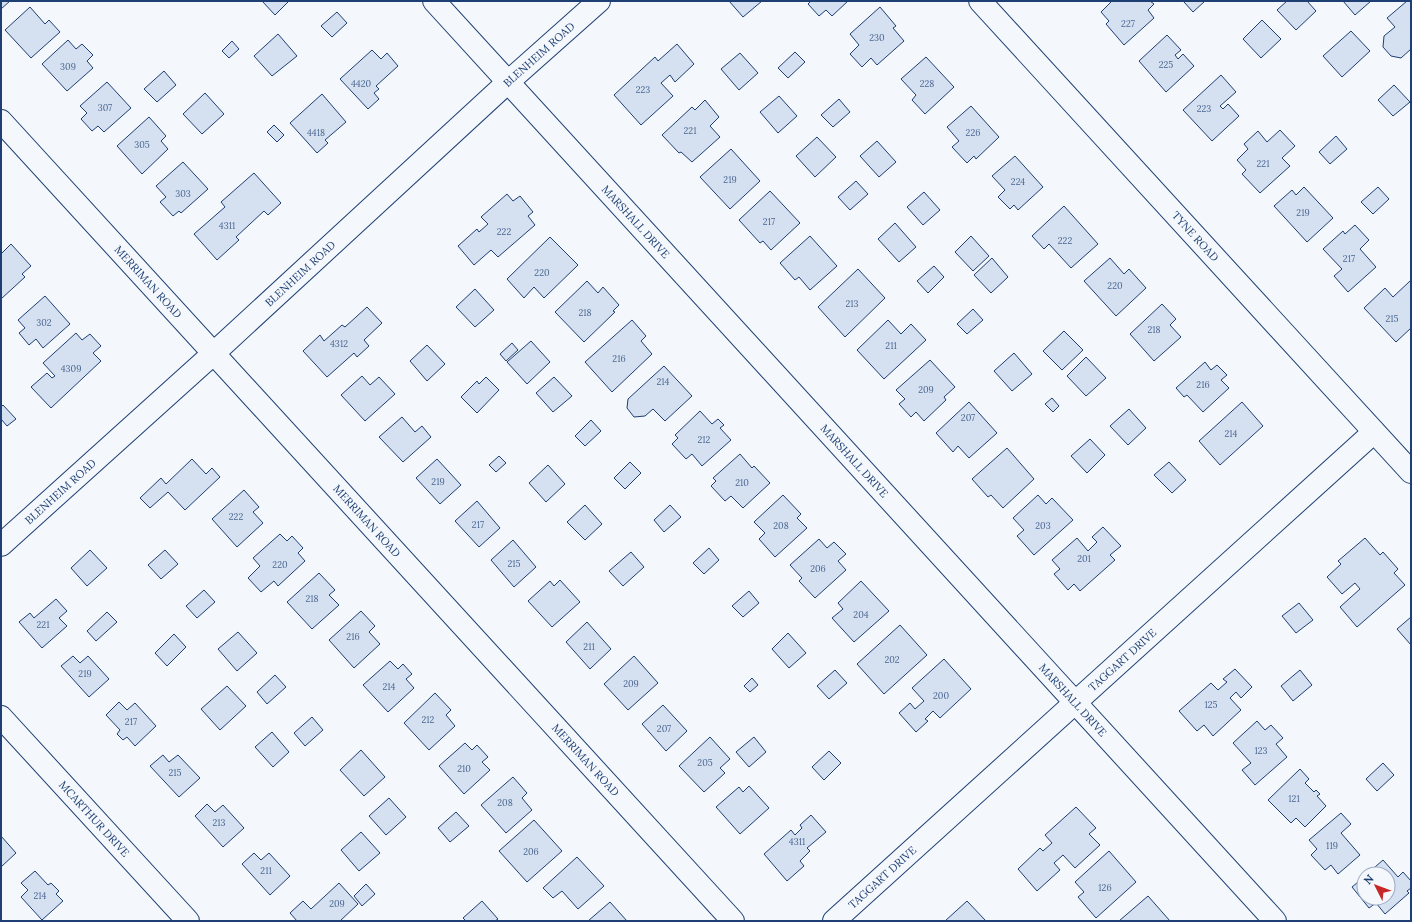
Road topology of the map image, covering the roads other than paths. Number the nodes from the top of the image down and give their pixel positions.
1 (434, 1) edge
2 (599, 1) edge
3 (980, 1) edge
4 (508, 82) junction
5 (1, 121) edge
6 (214, 353) junction
7 (1374, 432) junction
8 (1411, 472) edge
9 (1, 545) edge
10 (1074, 703) junction
11 (1, 717) edge
12 (188, 921) edge
13 (734, 921) edge
14 (834, 921) edge
15 (1275, 921) edge

1 - 4 street, MARSHALL DRIVE
2 - 4 street, BLENHEIM ROAD
3 - 7 street, TYNE ROAD
4 - 6 street, BLENHEIM ROAD
4 - 10 street, MARSHALL DRIVE
5 - 6 street, MERRIMAN ROAD
6 - 9 street, BLENHEIM ROAD
6 - 13 street, MERRIMAN ROAD
7 - 8 street, TYNE ROAD
7 - 10 street, TAGGART DRIVE
10 - 14 street, TAGGART DRIVE
10 - 15 street, MARSHALL DRIVE
11 - 12 street, MCARTHUR DRIVE

